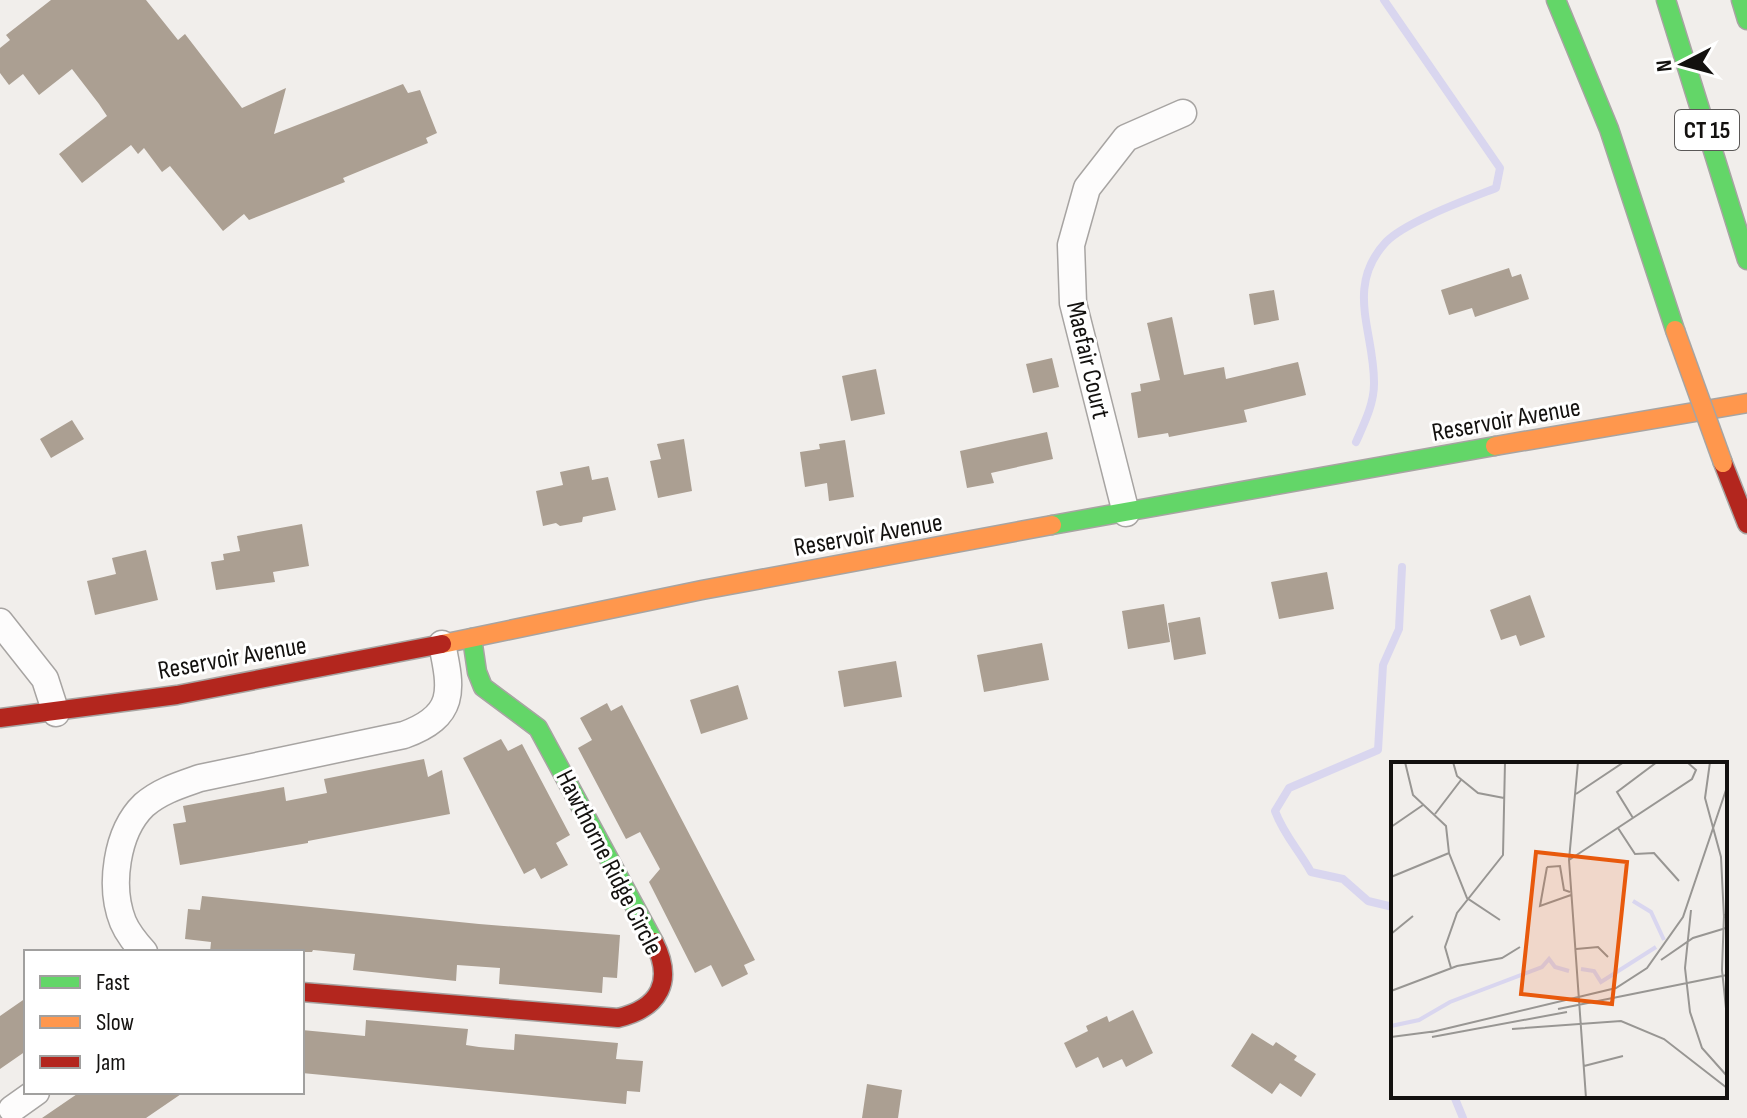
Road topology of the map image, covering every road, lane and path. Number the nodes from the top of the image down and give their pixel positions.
1 (1556, 0) edge
2 (1666, 0) edge
3 (1741, 0) edge
4 (1747, 20) edge
5 (1183, 113) dead end
6 (1747, 260) edge
7 (1747, 403) edge
8 (1126, 513) junction
9 (1747, 524) edge
10 (0, 622) edge
11 (472, 638) junction
12 (442, 644) junction
13 (56, 713) junction
14 (0, 718) edge
15 (142, 950) edge
16 (304, 992) edge
17 (33, 1094) edge
18 (12, 1109) dead end

1 - 9 main road, bridge
2 - 6 main road, CT 15
3 - 4 main road
5 - 8 street, Maefair Court
7 - 8 main road, Reservoir Avenue
8 - 11 main road, Reservoir Avenue
10 - 13 street
11 - 12 main road, Reservoir Avenue
11 - 16 main road, Hawthorne Ridge Circle
12 - 13 main road, Reservoir Avenue
12 - 15 street
13 - 14 main road, Reservoir Avenue
17 - 18 street

